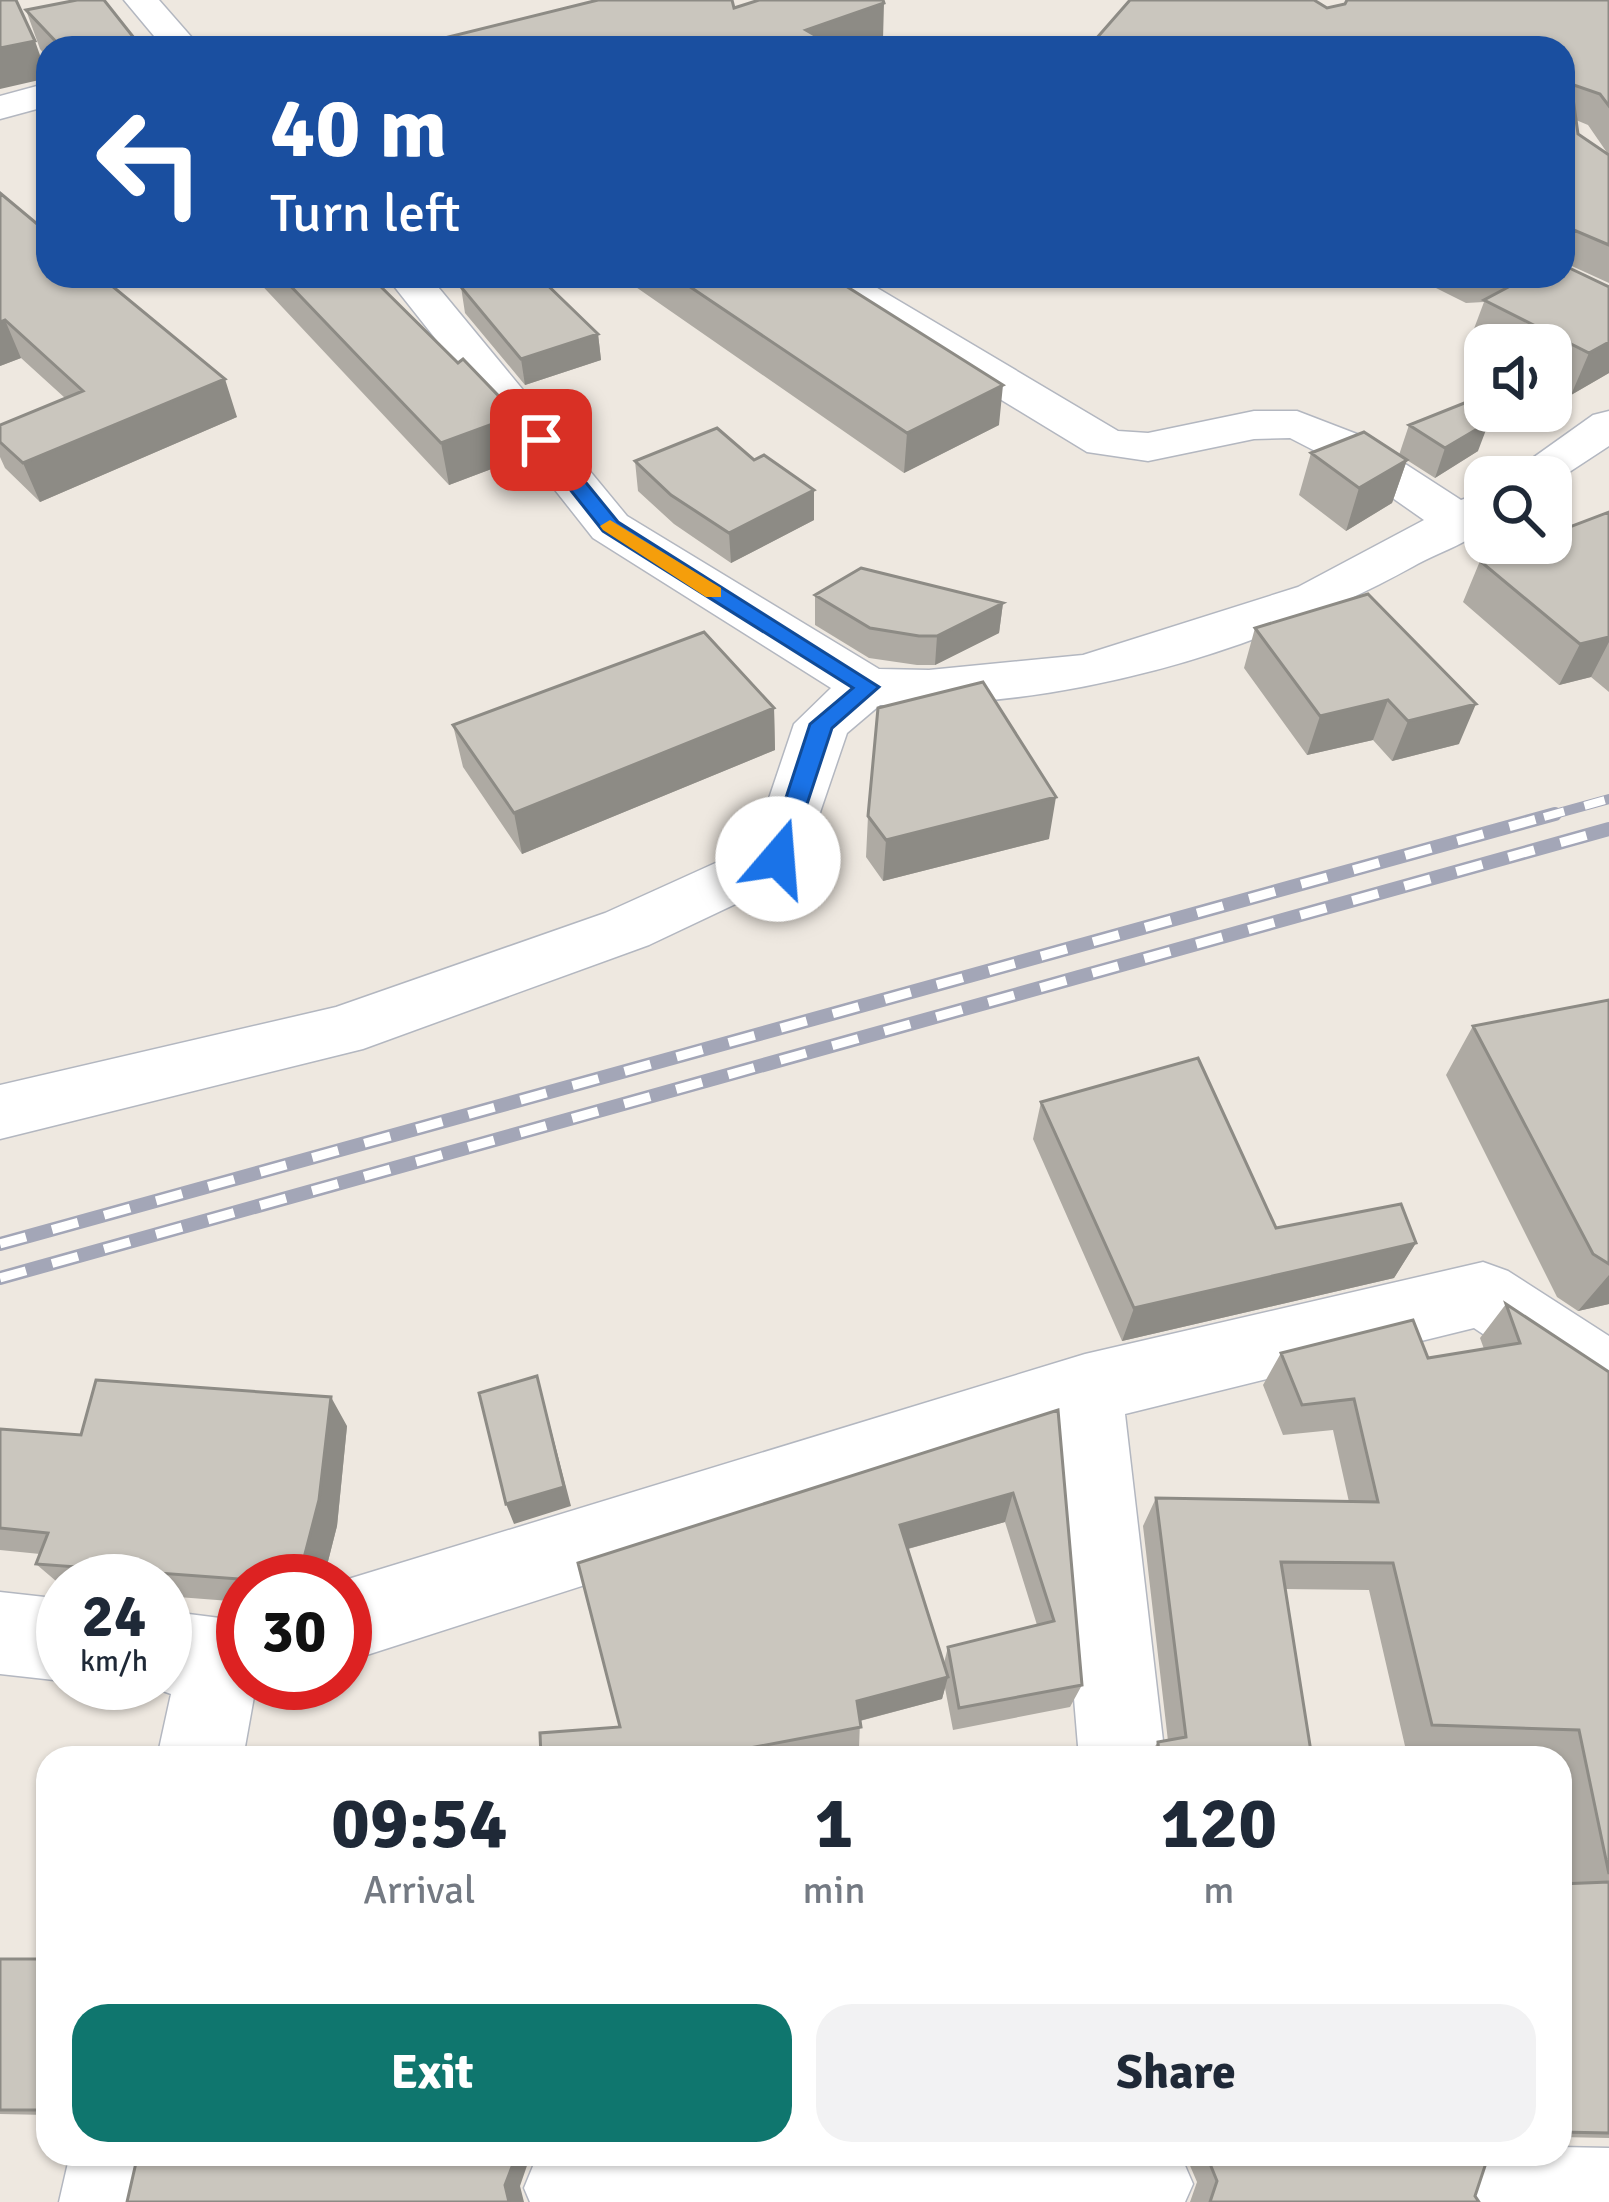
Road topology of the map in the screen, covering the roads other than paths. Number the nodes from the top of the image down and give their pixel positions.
1 (141, 0) edge
2 (172, 36) edge
3 (36, 98) edge
4 (0, 108) edge
5 (847, 288) edge
6 (436, 291) edge
7 (1609, 425) edge
8 (1562, 456) edge
9 (1464, 510) edge
10 (1464, 520) edge
11 (868, 687) junction
12 (0, 1112) edge
13 (1609, 1377) edge
14 (1085, 1388) junction
15 (372, 1612) edge
16 (0, 1633) edge
17 (36, 1637) edge
18 (209, 1655) edge
19 (201, 1746) edge
20 (1122, 1746) edge
21 (116, 2166) edge
22 (1144, 2180) edge
23 (572, 2188) dead end
24 (1495, 2195) dead end
25 (1609, 2198) edge
26 (109, 2202) edge

1 - 2 street
3 - 4 street
5 - 9 street
6 - 11 street
7 - 8 street
10 - 11 street
11 - 12 street
13 - 14 street
14 - 15 street
14 - 20 street
16 - 17 street
18 - 19 street
21 - 26 street
22 - 23 street
24 - 25 street

